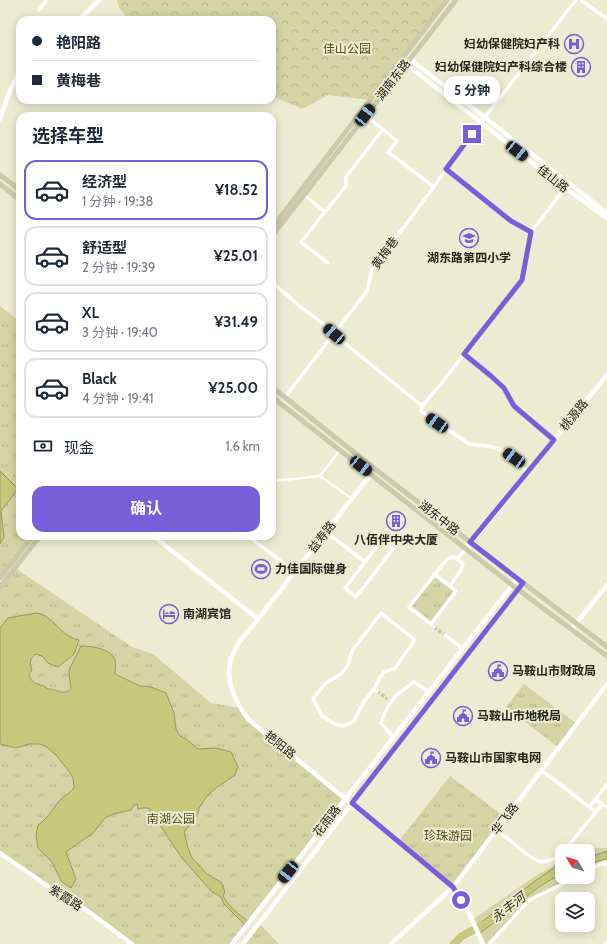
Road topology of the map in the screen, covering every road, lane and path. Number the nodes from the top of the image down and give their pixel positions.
1 (47, 0) edge
2 (99, 0) edge
3 (448, 0) edge
4 (456, 0) edge
5 (576, 0) edge
6 (582, 0) edge
7 (39, 10) dead end
8 (83, 16) edge
9 (607, 19) edge
10 (410, 59) junction
11 (406, 64) junction
12 (16, 79) edge
13 (365, 115) junction
14 (485, 118) junction
15 (0, 119) edge
16 (481, 122) junction
17 (383, 129) junction
18 (446, 169) junction
19 (0, 175) edge
20 (0, 184) edge
21 (16, 187) edge
22 (434, 188) junction
23 (565, 188) junction
24 (303, 194) junction
25 (16, 197) edge
26 (606, 211) edge
27 (325, 212) junction
28 (607, 218) edge
29 (276, 223) edge
30 (276, 231) edge
31 (531, 232) junction
32 (328, 263) dead end
33 (276, 286) edge
34 (334, 334) junction
35 (464, 354) junction
36 (607, 375) edge
37 (276, 390) edge
38 (285, 397) junction
39 (276, 401) edge
40 (422, 406) junction
41 (554, 440) junction
42 (340, 450) junction
43 (528, 472) junction
44 (371, 474) junction
45 (320, 476) junction
46 (276, 481) edge
47 (352, 499) junction
48 (326, 532) junction
49 (30, 540) edge
50 (37, 540) edge
51 (253, 540) edge
52 (160, 541) edge
53 (470, 542) junction
54 (466, 548) junction
55 (457, 559) junction
56 (366, 562) junction
57 (295, 572) junction
58 (434, 574) junction
59 (0, 578) edge
60 (517, 578) junction
61 (523, 583) junction
62 (512, 585) junction
63 (607, 585) edge
64 (450, 586) junction
65 (0, 587) edge
66 (518, 590) junction
67 (258, 619) junction
68 (576, 623) junction
69 (571, 630) junction
70 (445, 635) tunnel mouth
71 (607, 647) edge
72 (462, 649) junction
73 (607, 656) edge
74 (607, 684) edge
75 (375, 690) joint
76 (429, 692) junction
77 (393, 737) junction
78 (542, 770) junction
79 (607, 784) edge
80 (345, 797) junction
81 (596, 799) junction
82 (352, 803) junction
83 (602, 804) junction
84 (589, 807) junction
85 (607, 808) edge
86 (596, 812) junction
87 (497, 830) junction
88 (570, 844) edge
89 (0, 854) edge
90 (555, 858) edge
91 (607, 864) edge
92 (595, 867) edge
93 (559, 884) edge
94 (453, 887) junction
95 (132, 944) edge
96 (232, 944) edge
97 (243, 944) edge
98 (391, 944) edge
99 (483, 944) edge
100 (489, 944) edge

1 - 7 street
2 - 8 street
3 - 29 main road
4 - 10 main road, 湖南东路
5 - 14 street
6 - 9 street
10 - 11 main road, 湖南东路
10 - 14 street, 佳山路
11 - 13 main road, 湖南东路
11 - 16 street, 佳山路
12 - 15 street
13 - 17 street
13 - 24 main road, 湖南东路
14 - 16 street
14 - 26 street, 佳山路
16 - 18 street
16 - 23 street, 佳山路
17 - 22 street
17 - 27 street
18 - 22 street, 黄梅巷
18 - 31 street
19 - 21 main road
20 - 25 main road
22 - 34 street, 黄梅巷
23 - 28 street, 佳山路
23 - 31 street
24 - 27 street
24 - 30 main road, 湖南东路
26 - 28 street
27 - 32 street
31 - 35 street
33 - 34 street
34 - 38 street, 黄梅巷
34 - 40 street
35 - 40 street
35 - 41 street
36 - 41 street, 桃源路
37 - 38 main road, 湖东中路
38 - 53 main road, 湖东中路
39 - 42 main road, 湖东中路
40 - 43 street
41 - 43 street, 桃源路
42 - 44 main road, 湖东中路
42 - 45 street
43 - 53 street, 桃源路
44 - 47 street, 益寿路
44 - 54 main road, 湖东中路
45 - 46 street
45 - 47 street
47 - 48 street, 益寿路
48 - 56 street
48 - 57 street, 益寿路
49 - 59 main road
50 - 65 main road
51 - 57 street
52 - 67 street
53 - 54 street, 桃源路
53 - 60 main road, 湖东中路
54 - 55 street
54 - 62 main road, 湖东中路
55 - 58 street
55 - 64 street
56 - 56 street
57 - 67 street, 益寿路
58 - 64 street
58 - 64 street
60 - 61 main road, 湖东中路
60 - 62 street, 花雨路
61 - 66 street
61 - 68 main road, 湖东中路
62 - 66 main road, 湖东中路
62 - 72 street, 花雨路
63 - 68 street
66 - 69 main road, 湖东中路
66 - 82 street
67 - 80 street, 艳阳路
68 - 69 street
68 - 71 main road, 湖东中路
69 - 73 main road, 湖东中路
70 - 72 street
72 - 76 street, 花雨路
74 - 78 street, 华飞路
75 - 75 street
76 - 77 street, 花雨路
76 - 77 street
77 - 80 street, 花雨路
78 - 84 street
78 - 87 street, 华飞路
79 - 81 street
80 - 82 street, 艳阳路
80 - 96 street, 花雨路
81 - 83 street
81 - 84 street
82 - 94 street, 艳阳路
82 - 97 street
83 - 85 street
83 - 86 street
84 - 86 street
86 - 88 street
87 - 90 street
87 - 94 street, 华飞路
89 - 95 street, 紫霞路
91 - 92 street
93 - 100 street
94 - 98 street, 华飞路
94 - 99 street, 艳阳路

